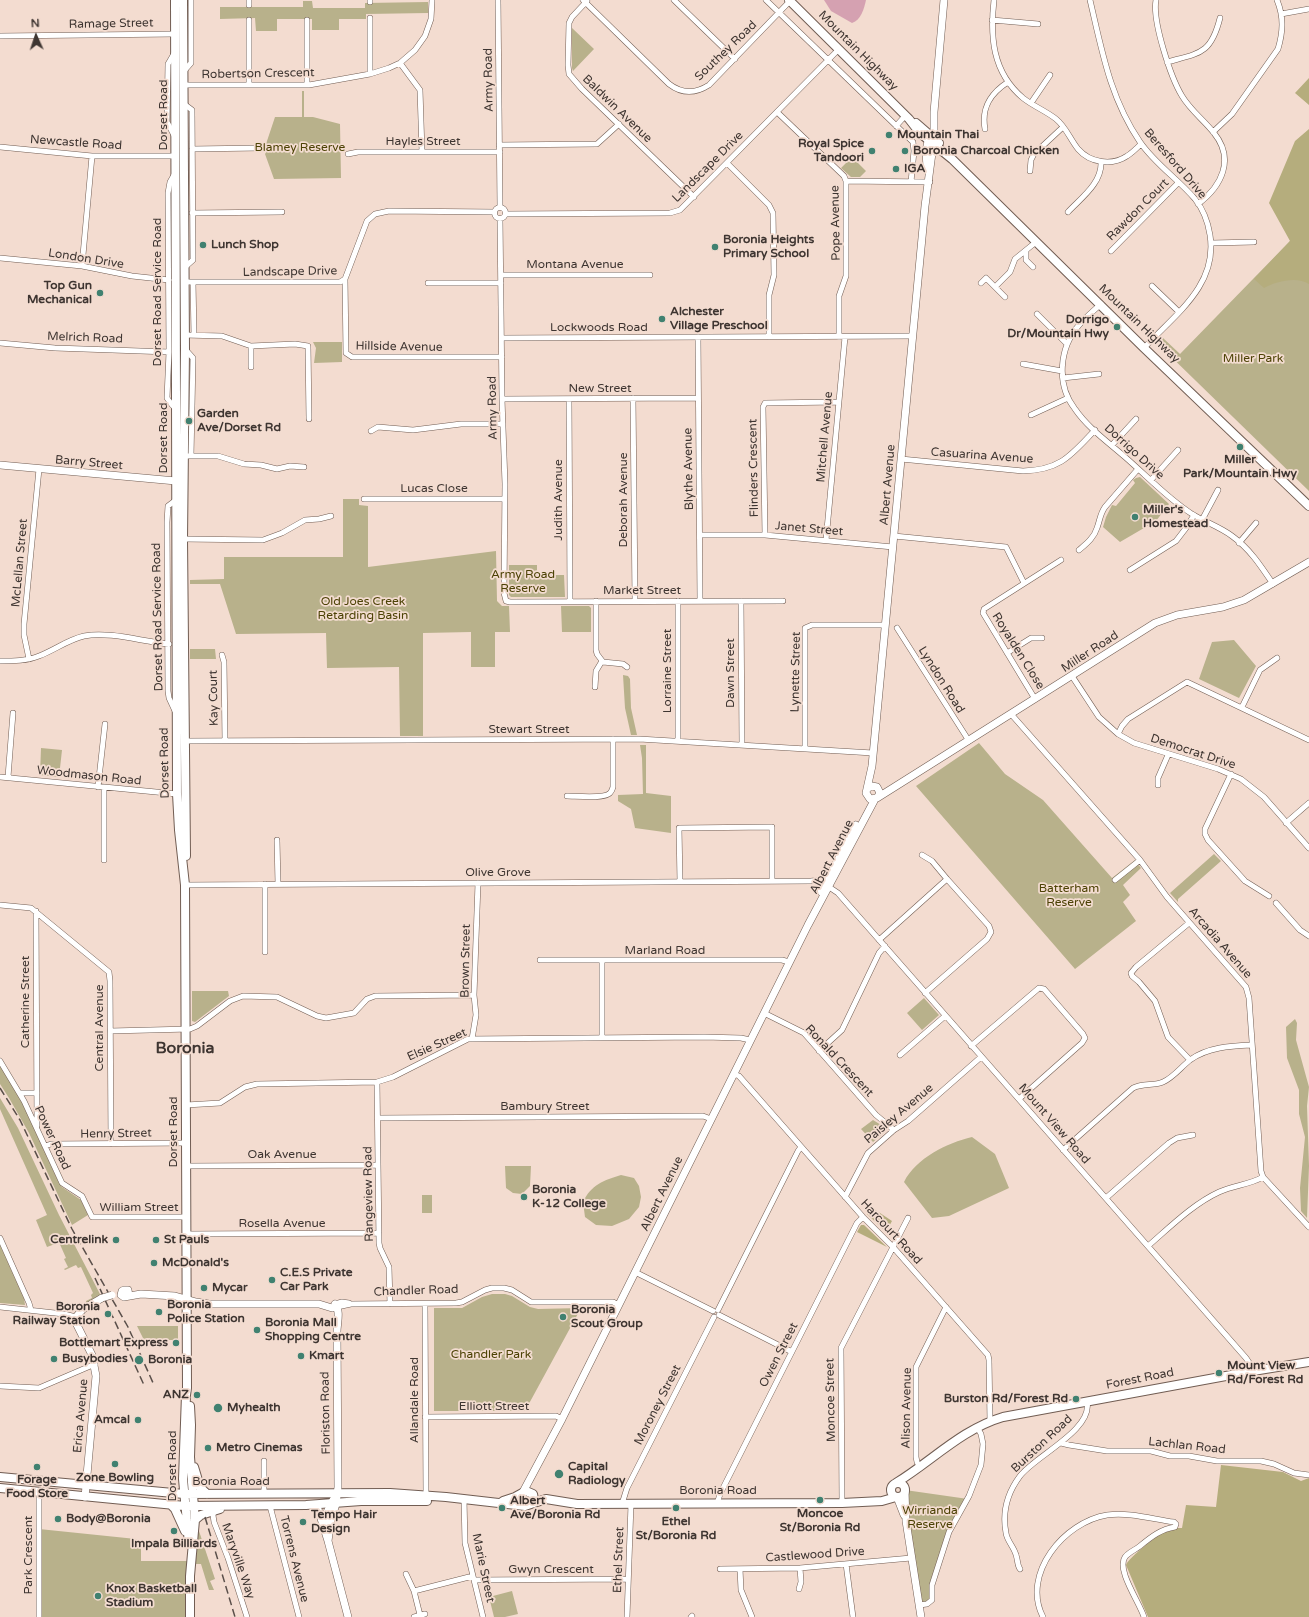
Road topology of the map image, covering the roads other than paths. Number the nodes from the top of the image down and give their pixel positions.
1 (175, 0) edge
2 (183, 0) edge
3 (191, 0) edge
4 (432, 0) edge
5 (498, 0) edge
6 (674, 0) edge
7 (766, 0) edge
8 (790, 0) edge
9 (944, 0) edge
10 (994, 0) edge
11 (1090, 0) edge
12 (1156, 0) edge
13 (1277, 0) edge
14 (585, 1) edge
15 (1309, 9) edge
16 (779, 12) junction
17 (1281, 14) junction
18 (370, 18) dead end
19 (1220, 18) dead end
20 (249, 20) dead end
21 (307, 20) dead end
22 (992, 20) junction
23 (1038, 24) dead end
24 (179, 34) junction
25 (0, 36) edge
26 (839, 49) junction
27 (175, 52) junction
28 (735, 59) junction
29 (827, 60) junction
30 (1167, 62) junction
31 (400, 63) junction
32 (184, 70) junction
33 (370, 74) junction
34 (1050, 75) dead end
35 (1008, 82) junction
36 (249, 85) junction
37 (307, 85) junction
38 (180, 86) junction
39 (1031, 103) junction
40 (184, 104) junction
41 (777, 112) junction
42 (907, 118) junction
43 (619, 124) junction
44 (896, 126) junction
45 (1063, 127) junction
46 (985, 128) dead end
47 (1213, 132) junction
48 (176, 138) junction
49 (931, 139) junction
50 (1141, 144) junction
51 (500, 145) junction
52 (0, 147) edge
53 (260, 148) dead end
54 (192, 149) junction
55 (422, 152) junction
56 (500, 152) junction
57 (348, 154) dead end
58 (92, 156) junction
59 (176, 156) junction
60 (950, 157) junction
61 (931, 162) junction
62 (1101, 162) junction
63 (727, 163) junction
64 (1030, 171) dead end
65 (846, 182) junction
66 (911, 182) junction
67 (927, 182) junction
68 (1178, 183) junction
69 (184, 188) junction
70 (694, 197) junction
71 (192, 203) junction
72 (1198, 204) junction
73 (500, 208) junction
74 (282, 212) dead end
75 (494, 212) junction
76 (1068, 212) dead end
77 (192, 214) junction
78 (506, 214) junction
79 (500, 219) junction
80 (1036, 242) junction
81 (1254, 242) dead end
82 (1212, 243) junction
83 (1026, 251) junction
84 (1111, 251) dead end
85 (0, 258) edge
86 (82, 266) junction
87 (185, 267) junction
88 (1033, 267) dead end
89 (501, 275) junction
90 (650, 275) dead end
91 (345, 280) junction
92 (181, 282) junction
93 (428, 283) dead end
94 (501, 283) junction
95 (981, 283) dead end
96 (1152, 286) dead end
97 (995, 287) junction
98 (1005, 296) dead end
99 (1101, 304) junction
100 (1179, 312) junction
101 (1037, 314) dead end
102 (190, 335) junction
103 (913, 336) junction
104 (698, 337) junction
105 (769, 337) junction
106 (839, 337) junction
107 (845, 337) junction
108 (502, 338) junction
109 (0, 343) edge
110 (1067, 344) junction
111 (251, 346) junction
112 (1144, 348) junction
113 (185, 349) junction
114 (169, 352) junction
115 (502, 357) junction
116 (1023, 364) dead end
117 (251, 367) dead end
118 (1062, 371) junction
119 (1100, 374) dead end
120 (1063, 378) junction
121 (633, 398) junction
122 (698, 398) junction
123 (1068, 398) junction
124 (502, 399) junction
125 (569, 399) junction
126 (838, 402) junction
127 (185, 405) junction
128 (176, 409) junction
129 (1031, 415) dead end
130 (309, 419) dead end
131 (1136, 419) dead end
132 (503, 424) junction
133 (371, 430) dead end
134 (1095, 430) junction
135 (1112, 445) junction
136 (1178, 450) dead end
137 (188, 456) junction
138 (901, 459) junction
139 (0, 465) edge
140 (304, 467) dead end
141 (39, 469) junction
142 (1138, 469) junction
143 (1151, 480) junction
144 (180, 482) junction
145 (1218, 490) dead end
146 (364, 499) dead end
147 (504, 499) junction
148 (176, 500) junction
149 (1309, 506) edge
150 (1194, 515) junction
151 (331, 516) dead end
152 (1202, 520) junction
153 (1256, 523) dead end
154 (700, 535) junction
155 (765, 535) junction
156 (894, 536) junction
157 (183, 539) junction
158 (826, 540) junction
159 (1239, 543) junction
160 (893, 547) junction
161 (1079, 550) dead end
162 (1061, 560) dead end
163 (1309, 562) edge
164 (1130, 570) dead end
165 (1024, 583) junction
166 (1273, 584) junction
167 (504, 597) joint
168 (570, 601) junction
169 (596, 601) junction
170 (635, 601) junction
171 (678, 601) junction
172 (700, 601) junction
173 (741, 601) junction
174 (783, 601) dead end
175 (885, 625) junction
176 (897, 628) dead end
177 (1042, 638) dead end
178 (167, 644) junction
179 (176, 644) junction
180 (1007, 653) junction
181 (222, 655) dead end
182 (1277, 658) dead end
183 (29, 659) junction
184 (0, 661) edge
185 (602, 661) junction
186 (627, 667) dead end
187 (1072, 676) junction
188 (595, 687) dead end
189 (1036, 699) junction
190 (1242, 707) junction
191 (176, 712) junction
192 (13, 713) dead end
193 (1011, 714) junction
194 (105, 724) dead end
195 (1118, 734) junction
196 (1308, 738) edge
197 (613, 739) junction
198 (678, 741) junction
199 (969, 741) junction
200 (181, 742) junction
201 (225, 742) junction
202 (742, 745) junction
203 (805, 749) junction
204 (873, 753) junction
205 (1168, 755) junction
206 (1232, 774) junction
207 (0, 777) edge
208 (8, 777) junction
209 (1158, 785) dead end
210 (101, 787) junction
211 (874, 788) junction
212 (895, 788) junction
213 (181, 794) junction
214 (567, 796) dead end
215 (873, 798) junction
216 (1309, 803) edge
217 (1286, 823) junction
218 (277, 840) dead end
219 (1309, 848) edge
220 (922, 855) dead end
221 (104, 860) dead end
222 (1140, 860) junction
223 (947, 879) junction
224 (1115, 880) dead end
225 (185, 881) junction
226 (680, 882) junction
227 (772, 882) junction
228 (478, 883) junction
229 (265, 884) junction
230 (278, 884) junction
231 (828, 884) junction
232 (1269, 896) dead end
233 (1276, 903) dead end
234 (0, 905) edge
235 (36, 912) junction
236 (1189, 923) junction
237 (1309, 936) edge
238 (879, 940) junction
239 (884, 946) junction
240 (265, 952) dead end
241 (540, 960) dead end
242 (602, 961) junction
243 (789, 962) junction
244 (926, 993) junction
245 (474, 995) junction
246 (764, 1013) junction
247 (944, 1016) junction
248 (186, 1030) junction
249 (110, 1031) junction
250 (602, 1038) junction
251 (472, 1039) junction
252 (750, 1040) junction
253 (1252, 1045) junction
254 (971, 1046) junction
255 (819, 1051) junction
256 (900, 1054) dead end
257 (981, 1057) junction
258 (1190, 1060) junction
259 (0, 1061) edge
260 (734, 1074) junction
261 (377, 1082) junction
262 (20, 1093) junction
263 (37, 1093) junction
264 (1019, 1099) junction
265 (186, 1105) junction
266 (378, 1118) junction
267 (711, 1119) junction
268 (37, 1129) junction
269 (894, 1130) junction
270 (1192, 1135) dead end
271 (187, 1143) junction
272 (111, 1144) junction
273 (45, 1146) junction
274 (802, 1147) junction
275 (1063, 1150) junction
276 (378, 1165) junction
277 (187, 1166) junction
278 (1263, 1177) junction
279 (845, 1197) junction
280 (1106, 1198) junction
281 (92, 1217) joint
282 (187, 1217) junction
283 (863, 1217) junction
284 (908, 1218) dead end
285 (1309, 1228) edge
286 (379, 1233) junction
287 (186, 1234) junction
288 (0, 1238) edge
289 (1148, 1246) junction
290 (892, 1247) junction
291 (635, 1272) junction
292 (186, 1299) junction
293 (390, 1304) junction
294 (425, 1304) junction
295 (619, 1305) junction
296 (335, 1306) junction
297 (946, 1307) junction
298 (0, 1308) edge
299 (31, 1310) junction
300 (716, 1313) junction
301 (76, 1317) junction
302 (792, 1352) junction
303 (1309, 1362) edge
304 (95, 1364) junction
305 (1253, 1371) junction
306 (0, 1386) edge
307 (187, 1388) junction
308 (1087, 1402) junction
309 (425, 1417) junction
310 (562, 1419) junction
311 (990, 1422) junction
312 (977, 1427) junction
313 (1061, 1443) junction
314 (190, 1457) junction
315 (264, 1461) dead end
316 (919, 1468) junction
317 (1309, 1475) edge
318 (0, 1477) edge
319 (183, 1479) junction
320 (894, 1485) junction
321 (86, 1486) junction
322 (0, 1488) edge
323 (905, 1490) junction
324 (150, 1491) junction
325 (39, 1492) junction
326 (264, 1493) junction
327 (337, 1493) junction
328 (526, 1493) junction
329 (184, 1494) junction
330 (193, 1494) junction
331 (207, 1494) junction
332 (305, 1494) junction
333 (426, 1495) junction
334 (85, 1497) junction
335 (896, 1497) junction
336 (464, 1499) junction
337 (497, 1502) junction
338 (866, 1502) junction
339 (532, 1503) junction
340 (571, 1503) junction
341 (842, 1503) junction
342 (333, 1504) junction
343 (622, 1504) junction
344 (631, 1504) junction
345 (718, 1504) junction
346 (171, 1505) junction
347 (306, 1505) junction
348 (316, 1505) junction
349 (523, 1505) junction
350 (185, 1506) junction
351 (194, 1506) junction
352 (238, 1506) junction
353 (249, 1506) junction
354 (270, 1506) junction
355 (292, 1506) junction
356 (214, 1511) junction
357 (195, 1520) junction
358 (906, 1521) junction
359 (324, 1528) junction
360 (328, 1541) junction
361 (189, 1544) junction
362 (191, 1555) junction
363 (911, 1558) junction
364 (846, 1564) junction
365 (800, 1568) junction
366 (720, 1569) dead end
367 (740, 1569) junction
368 (1020, 1570) dead end
369 (406, 1574) dead end
370 (473, 1578) junction
371 (628, 1579) junction
372 (799, 1589) dead end
373 (414, 1591) junction
374 (919, 1605) junction
375 (419, 1615) edge
376 (40, 1617) edge
377 (190, 1617) edge
378 (246, 1617) edge
379 (299, 1617) edge
380 (348, 1617) edge
381 (483, 1617) edge
382 (627, 1617) edge
383 (752, 1617) edge
384 (853, 1617) edge
385 (922, 1617) edge
386 (1043, 1617) edge
387 (1144, 1617) edge

1 - 24 main road, Dorset Road
2 - 24 main road, Dorset Road
3 - 32 street
4 - 31 street, Robertson Crescent
5 - 51 street, Army Road
6 - 28 street
7 - 16 street
8 - 16 street, Southey Road
8 - 26 main road, Mountain Highway
9 - 49 main road
10 - 22 street
11 - 50 street, Beresford Drive
12 - 30 street
13 - 17 street
14 - 28 street, Southey Road
14 - 43 street, Baldwin Avenue
15 - 17 street
16 - 28 street, Southey Road
16 - 29 street
17 - 47 street
18 - 33 street
19 - 30 street
20 - 36 street
21 - 37 street
22 - 23 street
22 - 35 street
24 - 25 street, Ramage Street
24 - 27 main road, Dorset Road
24 - 32 main road, Dorset Road
26 - 29 street, Landscape Drive
26 - 42 main road, Mountain Highway
27 - 38 main road, Dorset Road
27 - 48 street
29 - 41 street, Landscape Drive
29 - 44 street
30 - 47 street
31 - 33 street, Robertson Crescent
31 - 55 street
32 - 38 main road, Dorset Road
33 - 37 street, Robertson Crescent
34 - 39 street
35 - 39 street
35 - 46 street
36 - 37 street, Robertson Crescent
36 - 38 street, Robertson Crescent
38 - 40 main road, Dorset Road
38 - 48 main road, Dorset Road
39 - 45 street
40 - 54 street
40 - 69 main road, Dorset Road
41 - 63 street, Landscape Drive
41 - 65 street, Pope Avenue
42 - 44 street
42 - 49 main road, Mountain Highway
43 - 51 street
43 - 70 street, Baldwin Avenue
44 - 66 street
45 - 62 street
45 - 64 street
47 - 72 street
48 - 59 main road, Dorset Road
49 - 60 main road, Mountain Highway
49 - 61 main road, Albert Avenue
49 - 67 main road, Albert Avenue
50 - 62 street
50 - 68 street, Beresford Drive
51 - 56 street, Army Road
52 - 58 street, Newcastle Road
53 - 54 street
54 - 71 street
55 - 56 street, Hayles Street
55 - 57 street, Hayles Street
56 - 73 street, Army Road
58 - 59 street, Newcastle Road
58 - 86 street
59 - 92 main road, Dorset Road
60 - 61 main road
60 - 80 main road, Mountain Highway
61 - 67 main road, Albert Avenue
62 - 76 street
63 - 70 street, Landscape Drive
63 - 105 street
65 - 66 street
65 - 106 street, Pope Avenue
66 - 67 street
67 - 103 main road, Albert Avenue
68 - 72 street, Beresford Drive
68 - 84 street, Rawdon Court
69 - 71 street
69 - 87 main road, Dorset Road
70 - 78 street, Landscape Drive
71 - 77 street
72 - 82 street, Beresford Drive
73 - 75 street
73 - 78 street
74 - 77 street
75 - 79 street
75 - 91 street, Landscape Drive
77 - 87 street
78 - 79 street
79 - 89 street, Army Road
80 - 83 street
80 - 99 main road, Mountain Highway
81 - 82 street
82 - 100 street, Beresford Drive
83 - 88 street
83 - 97 street
85 - 86 street, London Drive
86 - 92 street, London Drive
87 - 92 main road, Dorset Road
89 - 90 street, Montana Avenue
89 - 94 street, Army Road
91 - 92 street, Landscape Drive
91 - 115 street, Hillside Avenue
92 - 102 main road, Dorset Road
92 - 114 street, Dorset Road Service Road
92 - 128 main road, Dorset Road
93 - 94 street
94 - 108 street, Army Road
95 - 97 street
96 - 100 street
97 - 98 street
99 - 110 street, Dorrigo Drive
99 - 112 main road, Mountain Highway
100 - 112 street, Beresford Drive
101 - 110 street
102 - 111 street
102 - 113 main road, Dorset Road
103 - 107 street, Lockwoods Road
103 - 138 main road, Albert Avenue
104 - 105 street, Lockwoods Road
104 - 108 street, Lockwoods Road
104 - 122 street, Blythe Avenue
105 - 106 street, Lockwoods Road
106 - 107 street, Lockwoods Road
107 - 126 street, Mitchell Avenue
108 - 115 street, Army Road
109 - 114 street, Melrich Road
110 - 118 street, Dorrigo Drive
111 - 117 street
111 - 130 street
112 - 149 main road, Mountain Highway
113 - 127 main road, Dorset Road
113 - 137 street
114 - 128 street, Dorset Road Service Road
115 - 124 street, Army Road
116 - 118 street
118 - 120 street, Dorrigo Drive
119 - 120 street
120 - 123 street, Dorrigo Drive
121 - 122 street, New Street
121 - 125 street, New Street
121 - 170 street, Deborah Avenue
122 - 154 street, Blythe Avenue
123 - 129 street
123 - 134 street, Dorrigo Drive
124 - 125 street, New Street
124 - 132 street, Army Road
125 - 168 street, Judith Avenue
126 - 155 street, Flinders Crescent
126 - 158 street, Mitchell Avenue
127 - 128 main road
127 - 137 main road, Dorset Road
128 - 144 main road, Dorset Road
131 - 135 street
132 - 133 street
132 - 147 street, Army Road
134 - 135 street, Dorrigo Drive
134 - 138 street, Casuarina Avenue
135 - 142 street, Dorrigo Drive
136 - 143 street
137 - 140 street
137 - 144 main road, Dorset Road
138 - 156 main road, Albert Avenue
139 - 141 main road, Barry Street
141 - 144 main road, Barry Street
141 - 183 street, McLellan Street
142 - 143 street, Dorrigo Drive
142 - 161 street
143 - 150 street, Dorrigo Drive
144 - 148 main road, Dorset Road
144 - 157 main road, Dorset Road
145 - 152 street
146 - 147 street, Lucas Close
147 - 167 street, Army Road
148 - 178 street, Dorset Road Service Road
148 - 179 main road, Dorset Road
150 - 152 street, Dorrigo Drive
150 - 164 street
151 - 157 street
152 - 159 street, Dorrigo Drive
153 - 159 street
154 - 155 street, Janet Street
154 - 172 street, Blythe Avenue
155 - 158 street, Janet Street
156 - 160 main road, Albert Avenue
156 - 165 street
157 - 200 main road, Dorset Road
158 - 160 street, Janet Street
159 - 166 street, Dorrigo Drive
160 - 175 main road, Albert Avenue
162 - 165 street, Royalden Close
163 - 166 main road, Miller Road
165 - 180 street, Royalden Close
166 - 187 main road, Miller Road
167 - 168 street, Market Street
168 - 169 street, Market Street
169 - 170 street, Market Street
169 - 185 street
170 - 171 street, Market Street
171 - 172 street, Market Street
171 - 198 street, Lorraine Street
172 - 173 street, Market Street
173 - 174 street, Market Street
173 - 202 street, Dawn Street
175 - 203 street, Lynette Street
175 - 204 main road, Albert Avenue
176 - 199 street, Lyndon Road
177 - 180 street
178 - 179 street
178 - 183 street
178 - 191 street, Dorset Road Service Road
179 - 191 main road, Dorset Road
180 - 189 street, Royalden Close
181 - 201 street, Kay Court
182 - 190 street
183 - 184 street
185 - 186 street
185 - 188 street
187 - 189 main road, Miller Road
187 - 195 street, Democrat Drive
189 - 193 main road, Miller Road
190 - 195 street
190 - 196 street
191 - 200 main road, Dorset Road
192 - 208 street
193 - 199 main road, Miller Road
193 - 222 street, Arcadia Avenue
194 - 210 street
195 - 205 street, Democrat Drive
197 - 198 street, Stewart Street
197 - 201 street, Stewart Street
197 - 214 street
198 - 202 street, Stewart Street
199 - 212 main road, Miller Road
200 - 201 street, Stewart Street
200 - 213 main road, Dorset Road
202 - 203 street, Stewart Street
203 - 204 street, Stewart Street
204 - 211 main road, Albert Avenue
205 - 206 street, Democrat Drive
205 - 209 street
206 - 217 street, Democrat Drive
206 - 232 street
207 - 208 street, Woodmason Road
208 - 210 street, Woodmason Road
210 - 213 street, Woodmason Road
210 - 221 street
211 - 212 main road, Miller Road
211 - 215 main road
211 - 215 main road
212 - 215 main road, Miller Road
213 - 225 main road, Dorset Road
215 - 231 main road, Albert Avenue
216 - 217 street
217 - 219 street, Democrat Drive
218 - 230 street
220 - 223 street
222 - 224 street
222 - 236 street, Arcadia Avenue
223 - 238 street
223 - 244 street
225 - 229 street, Olive Grove
225 - 248 main road, Dorset Road
226 - 227 street, Olive Grove
226 - 227 street
226 - 228 street, Olive Grove
227 - 231 street, Olive Grove
228 - 230 street, Olive Grove
228 - 245 street, Brown Street
229 - 230 street, Olive Grove
229 - 240 street
231 - 238 street, Mount View Road
231 - 243 main road, Albert Avenue
233 - 237 street
234 - 235 street, Central Avenue
235 - 249 street, Central Avenue
235 - 263 street, Catherine Street
236 - 253 street, Arcadia Avenue
236 - 258 street
238 - 239 street, Mount View Road
239 - 244 street, Mount View Road
239 - 255 street
241 - 242 street, Marland Road
242 - 243 street, Marland Road
242 - 250 street
243 - 246 main road, Albert Avenue
244 - 247 street, Mount View Road
245 - 248 street
245 - 251 street, Brown Street
246 - 252 main road, Albert Avenue
246 - 255 street, Ronald Crescent
247 - 254 street, Mount View Road
247 - 256 street
248 - 249 street
248 - 265 main road, Dorset Road
249 - 272 street, Central Avenue
250 - 251 street, Elsie Street
250 - 252 street, Elsie Street
251 - 261 street, Elsie Street
252 - 260 main road, Albert Avenue
253 - 258 street
253 - 278 street, Arcadia Avenue
254 - 257 street, Mount View Road
254 - 264 street
255 - 269 street, Ronald Crescent
257 - 264 street, Mount View Road
257 - 269 street, Paisley Avenue
258 - 275 street
259 - 262 street, Power Road
260 - 267 main road, Albert Avenue
260 - 274 street, Harcourt Road
261 - 265 street, Elsie Street
261 - 266 street, Rangeview Road
262 - 263 street
262 - 268 street, Power Road
263 - 268 street, Catherine Street
264 - 275 street, Mount View Road
265 - 271 main road, Dorset Road
266 - 267 street, Bambury Street
266 - 276 street, Rangeview Road
267 - 291 main road, Albert Avenue
268 - 273 street, Power Road
269 - 279 street, Paisley Avenue
270 - 280 street
271 - 272 street, Henry Street
271 - 277 main road, Dorset Road
272 - 273 street, Henry Street
273 - 281 street, Power Road
274 - 279 street, Harcourt Road
274 - 300 street, Moroney Street
275 - 280 street, Mount View Road
276 - 277 street, Oak Avenue
276 - 286 street, Rangeview Road
277 - 282 main road, Dorset Road
278 - 285 street
278 - 289 street
279 - 283 street, Harcourt Road
280 - 289 street, Mount View Road
281 - 282 street, William Street
282 - 287 main road, Dorset Road
283 - 290 street, Harcourt Road
283 - 302 street, Owen Street
284 - 290 street, Moncoe Street
286 - 287 street, Rosella Avenue
286 - 293 street, Rangeview Road
287 - 292 main road, Dorset Road
288 - 299 street
289 - 305 street, Mount View Road
290 - 297 street, Harcourt Road
290 - 341 street, Moncoe Street
291 - 295 main road, Albert Avenue
291 - 300 street
292 - 296 main road, Chandler Road
292 - 301 main road, Chandler Road, bridge
292 - 307 main road, Dorset Road
293 - 294 street, Chandler Road
293 - 296 street, Chandler Road
294 - 295 street, Chandler Road
294 - 309 street, Allandale Road
295 - 310 main road, Albert Avenue
296 - 327 main road, Floriston Road
297 - 311 street, Harcourt Road
297 - 316 street, Alison Avenue
298 - 299 street
299 - 301 street
300 - 302 street
300 - 343 street, Moroney Street
301 - 304 main road, Erica Avenue
302 - 345 street, Owen Street
303 - 305 main road, Forest Road
304 - 306 street
304 - 321 main road, Erica Avenue
305 - 308 main road, Forest Road
307 - 314 main road, Dorset Road
307 - 319 main road, Dorset Road
308 - 311 main road, Forest Road
308 - 313 street, Burston Road
309 - 310 street, Elliott Street
309 - 333 street, Allandale Road
310 - 328 main road, Albert Avenue
311 - 312 main road, Forest Road
312 - 316 main road, Forest Road
312 - 374 street
313 - 317 street, Lachlan Road
313 - 368 street, Burston Road
314 - 330 main road, Dorset Road
314 - 331 main road
315 - 326 street
316 - 320 main road, Forest Road
316 - 323 main road, Forest Road
318 - 321 main road, Boronia Road
319 - 324 main road
319 - 329 main road, Dorset Road
320 - 323 main road
320 - 335 main road
320 - 338 main road, Boronia Road
321 - 324 main road, Boronia Road
321 - 334 main road, Erica Avenue
322 - 325 main road, Boronia Road
323 - 335 main road
323 - 358 main road
324 - 329 main road, Boronia Road
325 - 334 main road, Boronia Road
325 - 376 street, Park Crescent
326 - 331 main road, Boronia Road
326 - 332 main road, Boronia Road
326 - 353 main road
326 - 355 main road
327 - 332 main road, Boronia Road
327 - 333 main road, Boronia Road
327 - 342 main road, Floriston Road
328 - 337 main road, Boronia Road
328 - 339 main road
328 - 340 main road, Boronia Road
328 - 349 main road
329 - 330 main road, Boronia Road
329 - 350 main road, Dorset Road
330 - 331 main road, Boronia Road
330 - 351 main road, Dorset Road
332 - 347 main road
333 - 336 main road, Boronia Road
334 - 346 main road, Boronia Road
335 - 338 main road, Boronia Road
335 - 358 main road
336 - 337 main road, Boronia Road
336 - 342 main road, Boronia Road
336 - 370 street, Marie Street
337 - 349 main road, Boronia Road
338 - 341 main road, Boronia Road
339 - 340 main road, Boronia Road
339 - 349 main road
340 - 343 main road, Boronia Road
341 - 345 main road, Boronia Road
342 - 348 main road, Boronia Road
342 - 359 main road
342 - 360 main road
343 - 344 main road, Boronia Road
344 - 345 main road, Boronia Road
344 - 371 street, Ethel Street
346 - 350 main road, Boronia Road
346 - 361 main road, Dorset Road
347 - 348 main road, Boronia Road
347 - 355 main road, Boronia Road
348 - 359 main road
350 - 351 main road, Boronia Road
350 - 361 main road, Dorset Road
351 - 352 main road, Boronia Road
351 - 357 main road, Dorset Road
352 - 353 main road, Boronia Road
352 - 356 main road, Boronia Road
353 - 354 main road, Boronia Road
354 - 355 main road, Boronia Road
354 - 379 street, Torrens Avenue
356 - 357 main road, Boronia Road
356 - 378 street, Maryville Way
357 - 362 main road, Dorset Road
358 - 363 main road
359 - 360 main road
360 - 380 main road
361 - 362 main road, Dorset Road
362 - 377 main road, Dorset Road
363 - 364 street, Castlewood Drive
363 - 374 main road
364 - 365 street, Castlewood Drive
364 - 384 street
365 - 367 street, Castlewood Drive
365 - 372 street
366 - 367 street, Castlewood Drive
367 - 383 street
369 - 373 street
370 - 371 street, Gwyn Crescent
370 - 373 street, Gwyn Crescent
370 - 381 street, Marie Street
371 - 382 street, Ethel Street
373 - 375 street
374 - 385 main road
386 - 387 street

